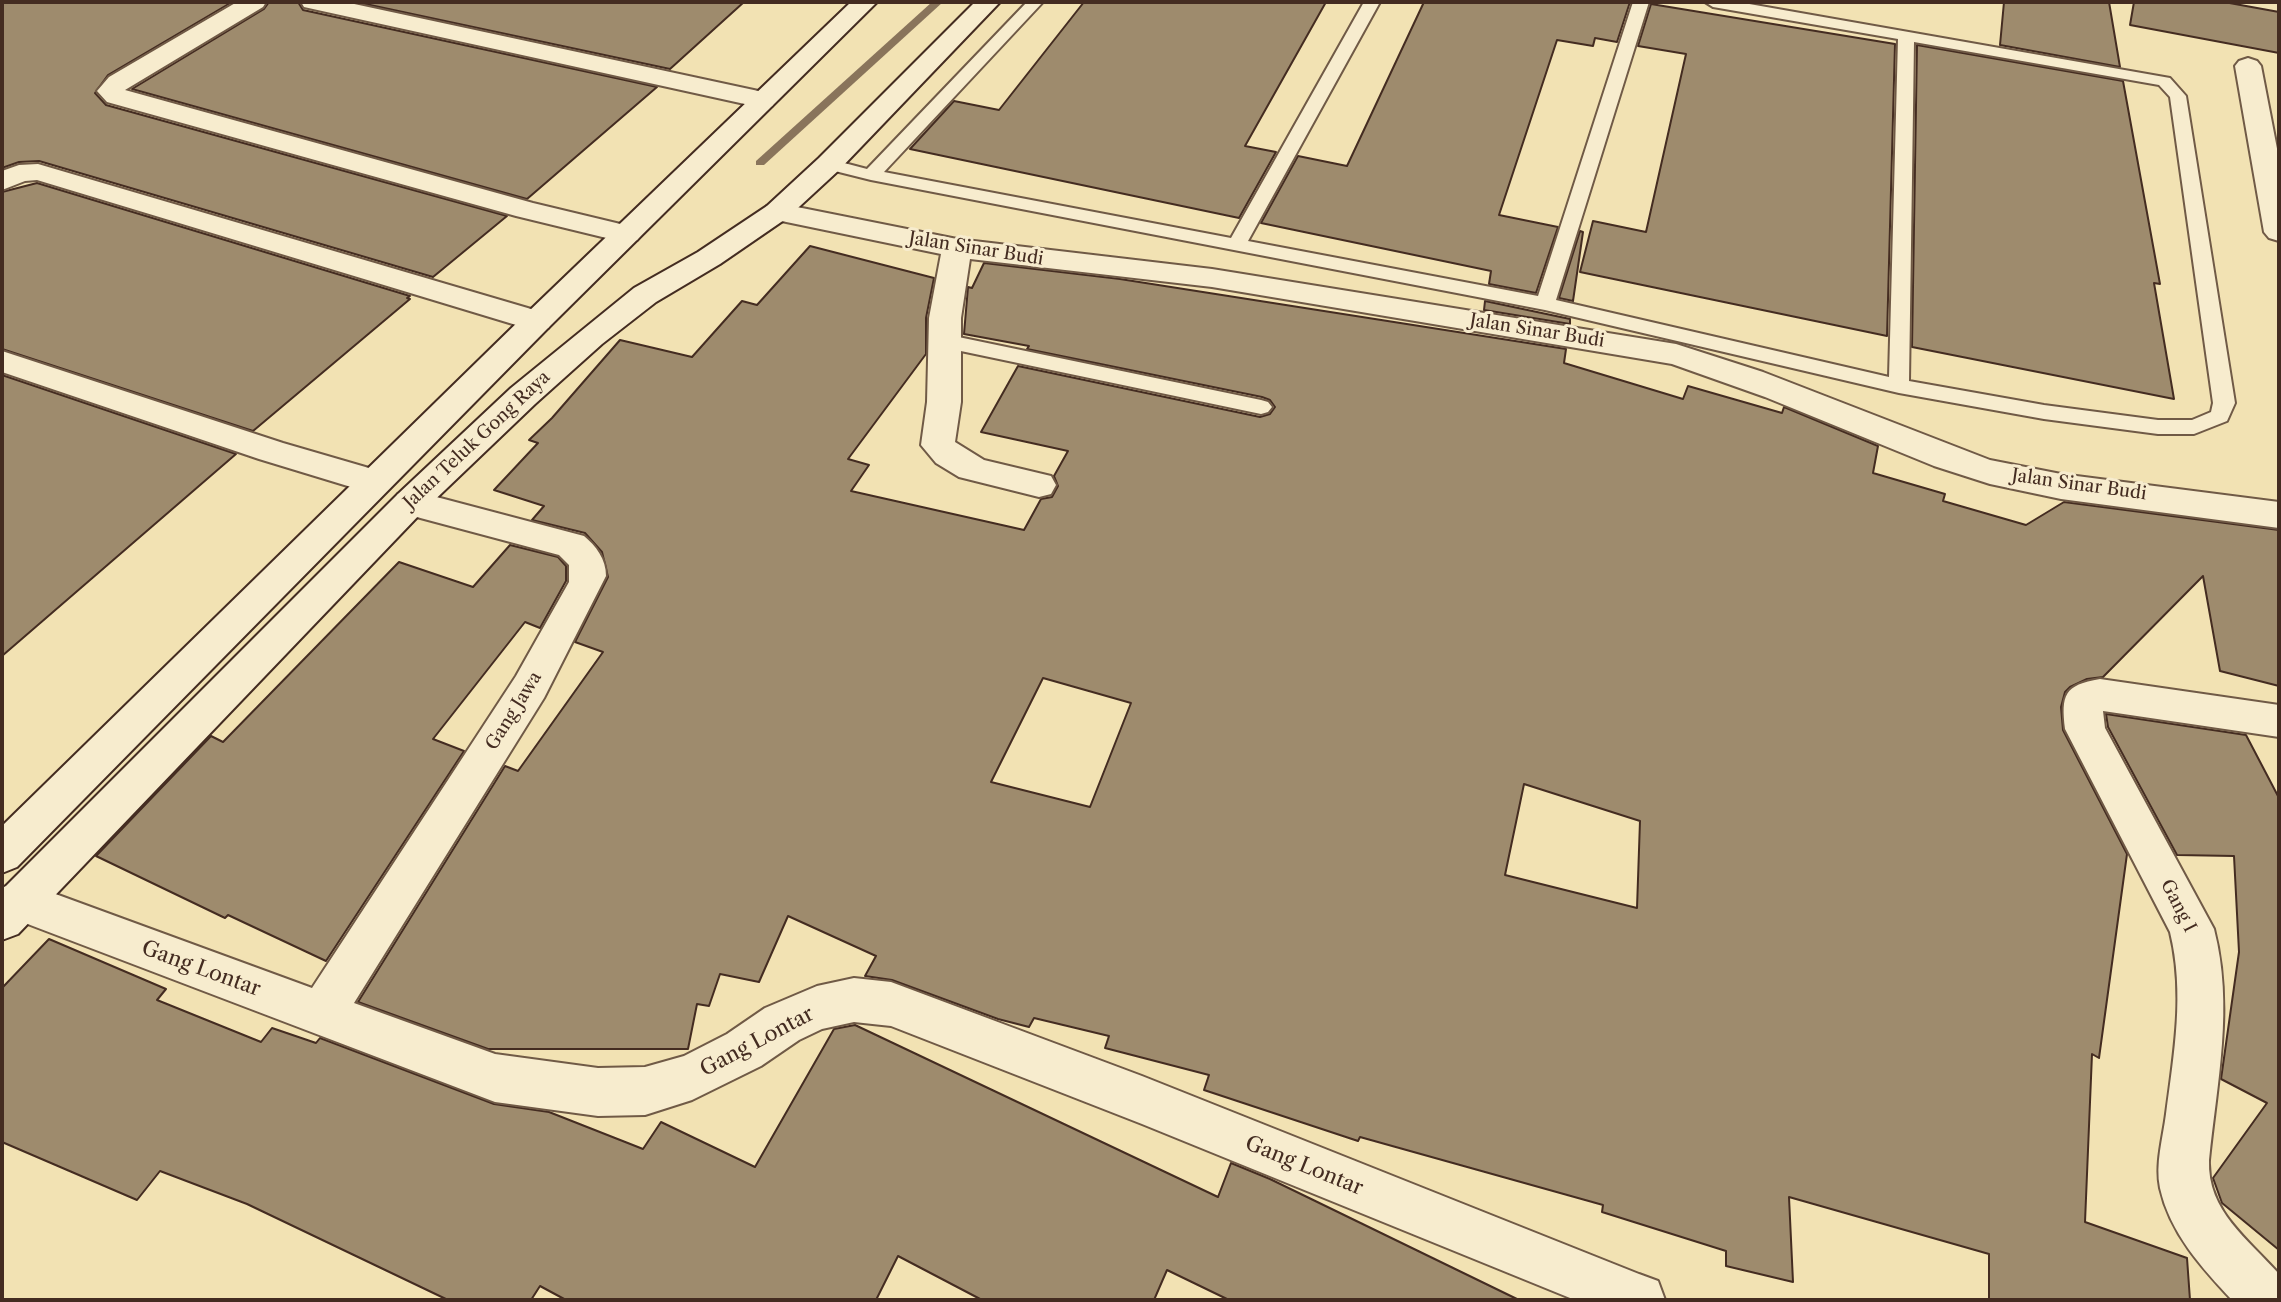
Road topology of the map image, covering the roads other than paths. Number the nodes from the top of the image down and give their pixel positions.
1 (254, 2) edge
2 (313, 2) edge
3 (865, 2) edge
4 (988, 2) edge
5 (1035, 2) edge
6 (1372, 2) edge
7 (1641, 2) edge
8 (1713, 2) edge
9 (1906, 36) junction
10 (2248, 66) dead end
11 (763, 100) junction
12 (830, 164) junction
13 (871, 175) junction
14 (2, 182) edge
15 (777, 212) junction
16 (2279, 232) edge
17 (627, 234) junction
18 (1237, 244) junction
19 (957, 248) junction
20 (583, 276) junction
21 (645, 295) junction
22 (1545, 304) junction
23 (537, 321) junction
24 (944, 341) junction
25 (2, 360) edge
26 (1899, 386) junction
27 (1261, 407) dead end
28 (374, 482) junction
29 (1040, 485) dead end
30 (410, 503) junction
31 (2279, 515) edge
32 (2279, 721) edge
33 (2, 854) edge
34 (11, 911) edge
35 (321, 1014) junction
36 (1639, 1300) edge
37 (2267, 1300) edge

1 - 17 street
2 - 11 street
3 - 11 street
4 - 12 street, Jalan Teluk Gong Raya
5 - 13 lane
6 - 18 lane
7 - 22 lane
8 - 9 lane
9 - 26 lane
9 - 26 lane
10 - 16 street
11 - 17 street
12 - 13 lane
12 - 15 street, Jalan Teluk Gong Raya
13 - 18 lane
14 - 23 street
15 - 19 street, Jalan Sinar Budi
15 - 21 street, Jalan Teluk Gong Raya
17 - 20 street
18 - 22 lane
19 - 24 street
19 - 31 street, Jalan Sinar Budi
20 - 21 street
20 - 23 street
21 - 30 street, Jalan Teluk Gong Raya
22 - 26 lane
23 - 28 street
24 - 27 lane
24 - 29 street
25 - 28 street
28 - 33 street
30 - 34 street, Jalan Teluk Gong Raya
30 - 35 street, Gang Jawa
32 - 37 street, Gang I
34 - 35 street, Gang Lontar
35 - 36 street, Gang Lontar

